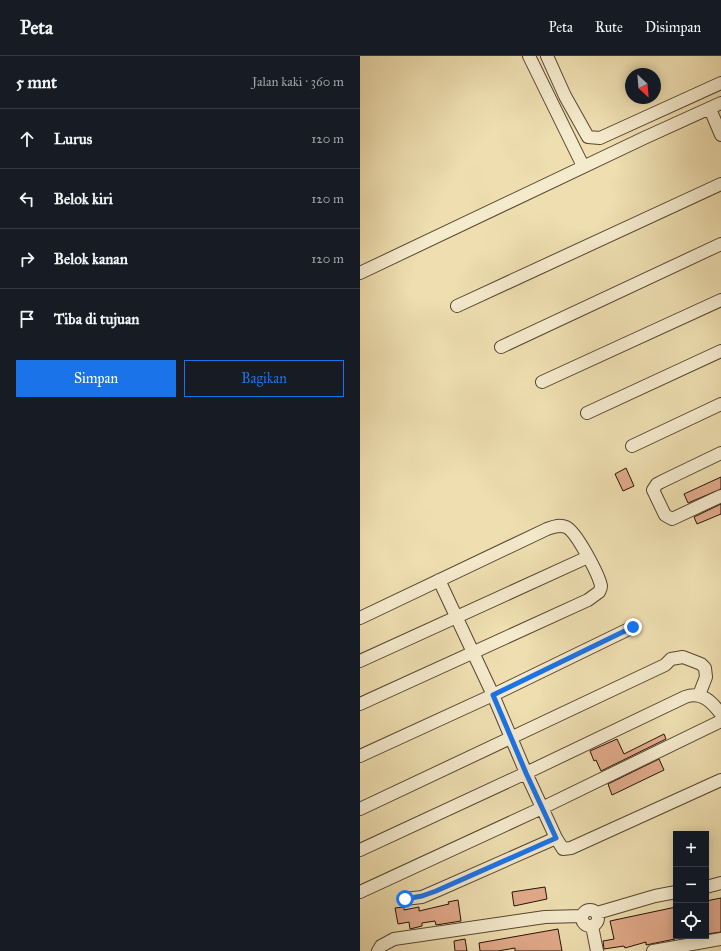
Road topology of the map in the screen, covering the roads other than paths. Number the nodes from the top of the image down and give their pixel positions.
1 (529, 56) edge
2 (546, 56) edge
3 (721, 83) edge
4 (565, 96) junction
5 (551, 103) junction
6 (721, 103) edge
7 (710, 109) junction
8 (636, 122) junction
9 (721, 135) edge
10 (644, 138) junction
11 (583, 166) junction
12 (721, 184) edge
13 (721, 244) edge
14 (360, 273) edge
15 (721, 300) edge
16 (457, 306) dead end
17 (501, 347) dead end
18 (721, 351) edge
19 (542, 382) dead end
20 (721, 404) edge
21 (587, 413) dead end
22 (632, 446) dead end
23 (721, 453) edge
24 (721, 496) edge
25 (588, 557) junction
26 (439, 580) junction
27 (457, 616) junction
28 (360, 618) edge
29 (633, 627) dead end
30 (473, 652) junction
31 (360, 661) edge
32 (493, 695) junction
33 (699, 695) junction
34 (360, 704) edge
35 (721, 714) edge
36 (721, 721) edge
37 (512, 739) junction
38 (360, 756) edge
39 (526, 773) junction
40 (721, 780) edge
41 (542, 808) junction
42 (360, 809) edge
43 (556, 838) junction
44 (360, 850) edge
45 (721, 884) edge
46 (709, 886) edge
47 (360, 892) edge
48 (673, 893) edge
49 (405, 899) dead end
50 (597, 913) junction
51 (582, 916) junction
52 (592, 926) junction
53 (721, 939) edge
54 (378, 951) edge
55 (597, 951) edge
56 (653, 951) edge

1 - 5 street
2 - 4 street
3 - 8 street
4 - 5 street
4 - 8 street
5 - 11 street
6 - 7 street
7 - 9 street
7 - 10 street
8 - 10 street
10 - 11 street
11 - 14 street
12 - 16 street
13 - 17 street
15 - 19 street
18 - 21 street
20 - 22 street
23 - 24 street
25 - 26 street
25 - 27 street
25 - 30 street
26 - 27 street
26 - 28 street
27 - 30 street
27 - 31 street
29 - 32 street
30 - 32 street
30 - 34 street
32 - 37 street
32 - 38 street
33 - 35 street
33 - 37 street
33 - 39 street
36 - 41 street
37 - 39 street
37 - 42 street
39 - 41 street
39 - 44 street
40 - 43 street
41 - 43 street
41 - 47 street
43 - 49 street
45 - 46 street
48 - 50 street
50 - 51 street
50 - 52 street
51 - 52 street
51 - 54 street
52 - 55 street
53 - 56 street

